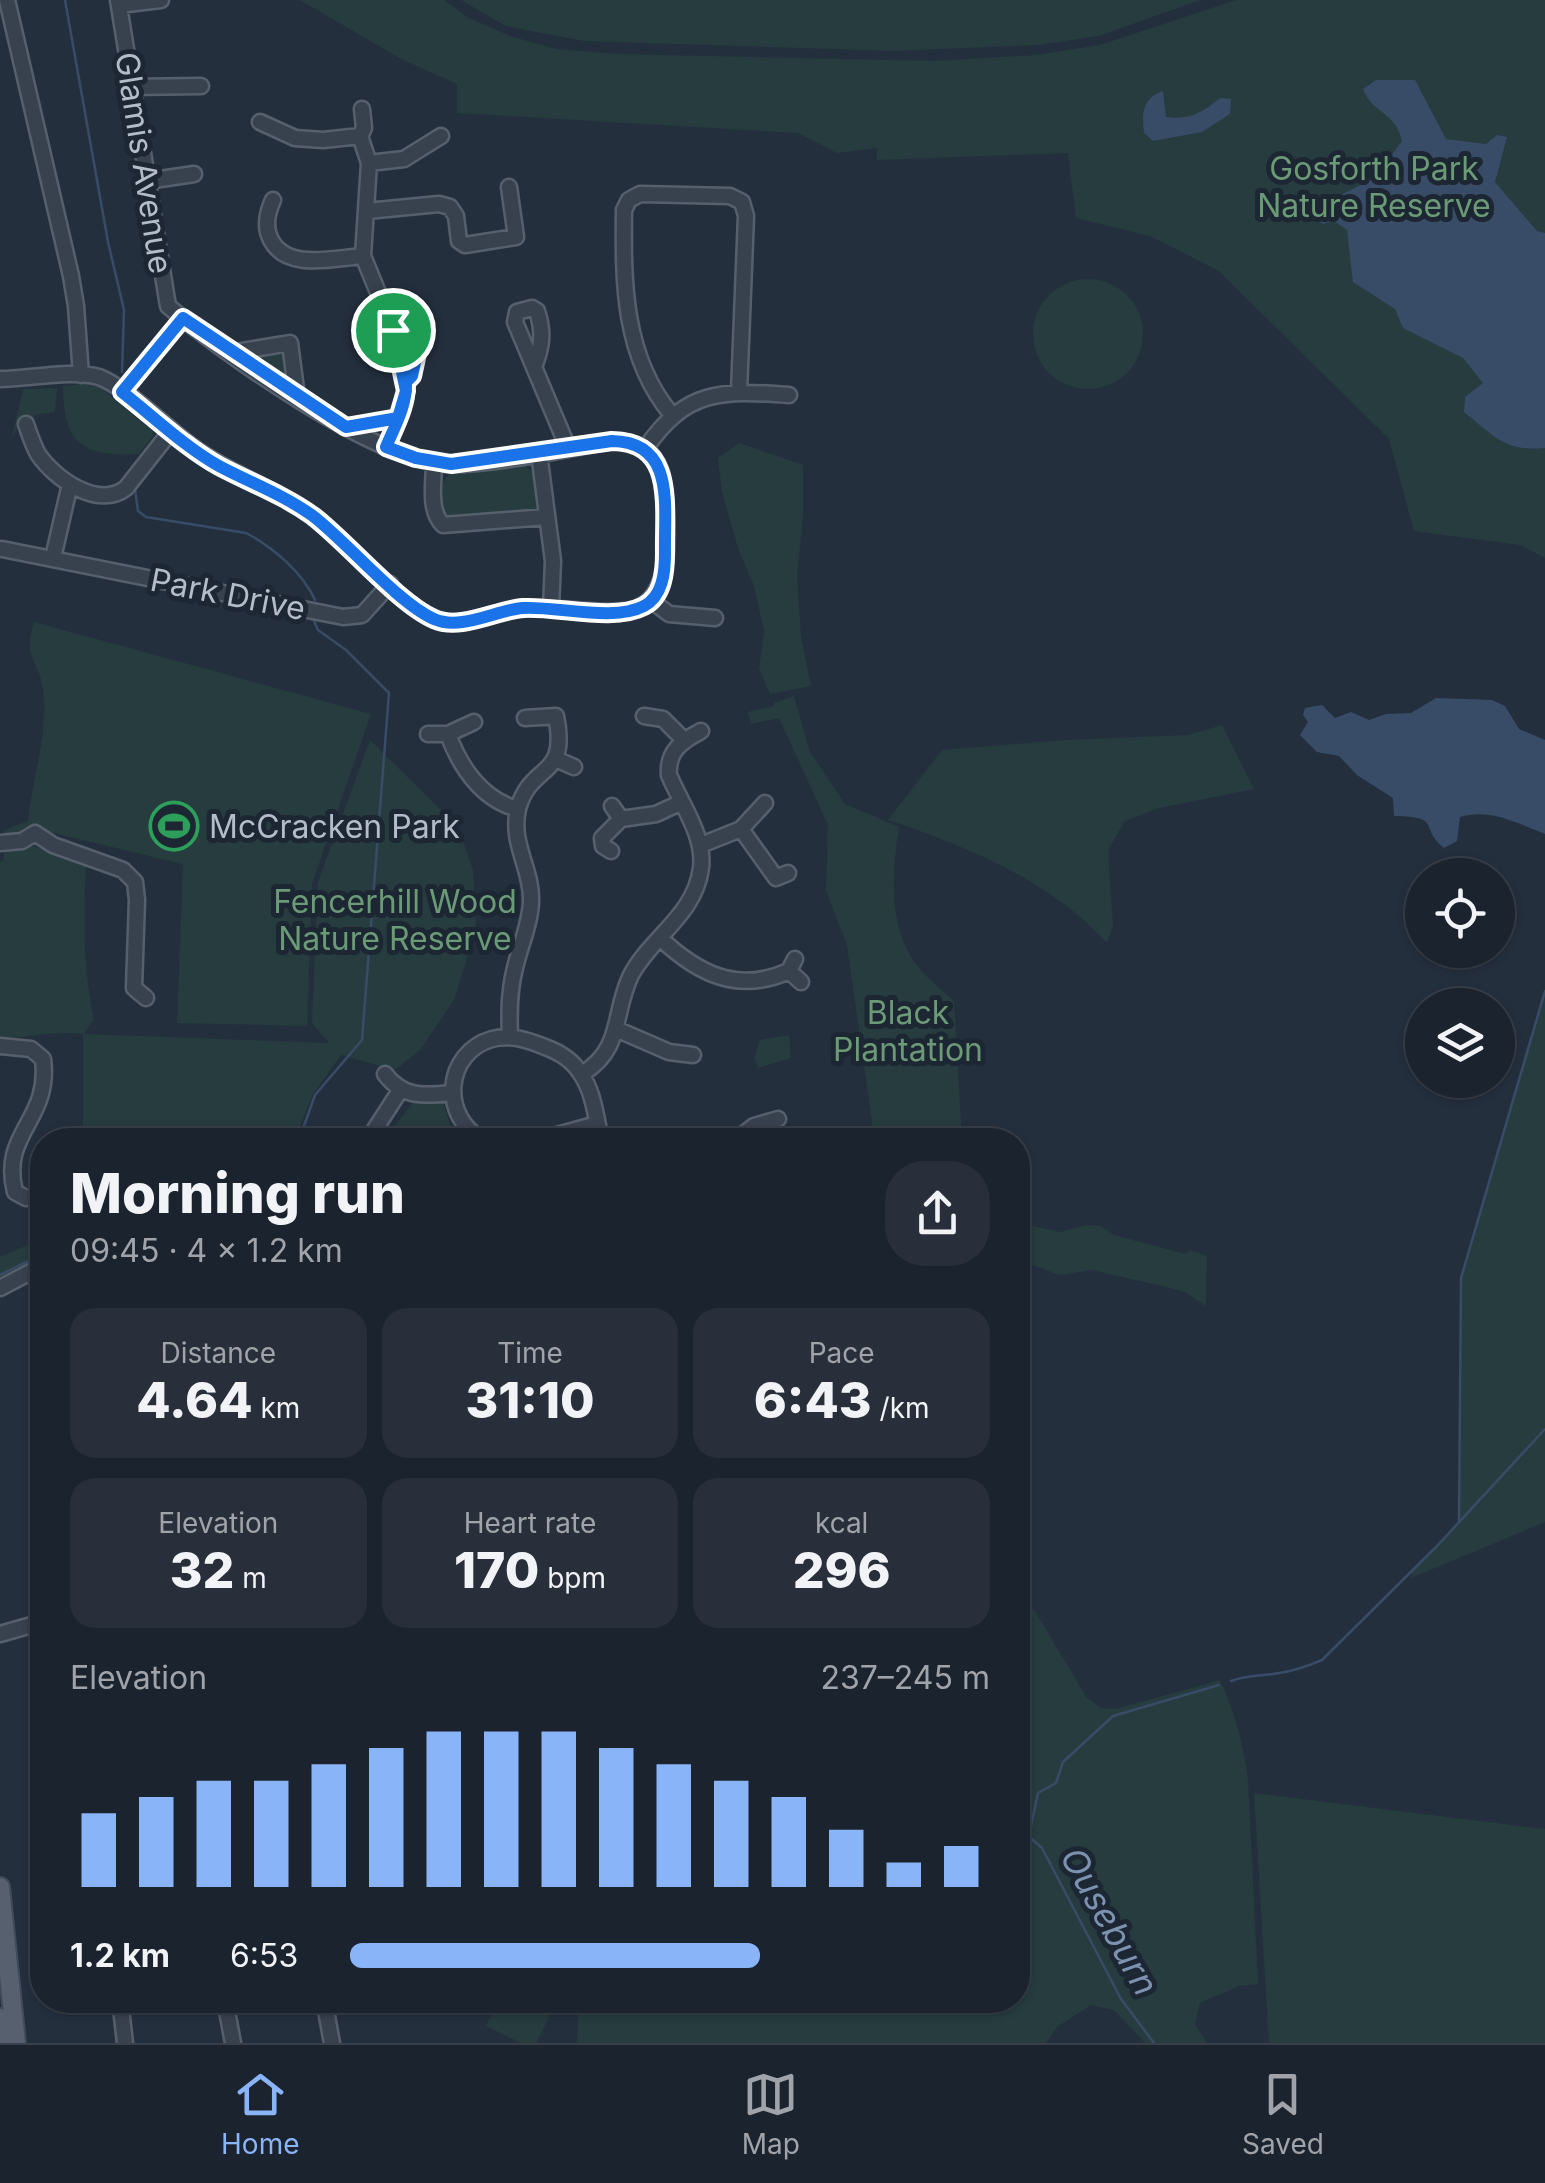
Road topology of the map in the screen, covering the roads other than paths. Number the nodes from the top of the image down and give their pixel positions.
1 (7, 0) edge
2 (161, 0) edge
3 (119, 2) edge
4 (200, 86) dead end
5 (132, 87) junction
6 (362, 109) dead end
7 (260, 122) dead end
8 (360, 136) junction
9 (441, 136) dead end
10 (369, 163) junction
11 (194, 174) dead end
12 (148, 182) junction
13 (509, 187) dead end
14 (273, 200) dead end
15 (367, 211) junction
16 (363, 256) junction
17 (183, 318) junction
18 (393, 330) junction
19 (230, 352) junction
20 (534, 367) dead end
21 (82, 375) junction
22 (0, 379) edge
23 (406, 382) junction
24 (122, 392) junction
25 (740, 392) junction
26 (790, 395) dead end
27 (297, 398) junction
28 (672, 415) junction
29 (398, 418) junction
30 (26, 424) dead end
31 (346, 427) junction
32 (171, 431) junction
33 (386, 447) junction
34 (568, 448) junction
35 (645, 449) junction
36 (539, 453) junction
37 (434, 463) junction
38 (70, 484) junction
39 (546, 517) junction
40 (2, 549) edge
41 (53, 558) junction
42 (390, 584) junction
43 (652, 601) junction
44 (551, 609) junction
45 (715, 618) dead end
46 (644, 716) dead end
47 (525, 718) dead end
48 (474, 722) dead end
49 (700, 731) dead end
50 (428, 734) dead end
51 (448, 734) junction
52 (684, 740) junction
53 (556, 759) junction
54 (574, 766) dead end
55 (682, 802) junction
56 (765, 803) dead end
57 (518, 809) junction
58 (741, 829) junction
59 (0, 843) edge
60 (701, 845) junction
61 (611, 851) dead end
62 (781, 881) dead end
63 (660, 938) junction
64 (795, 971) dead end
65 (135, 992) dead end
66 (616, 1029) junction
67 (510, 1037) junction
68 (0, 1046) edge
69 (693, 1055) dead end
70 (385, 1074) dead end
71 (582, 1074) junction
72 (401, 1090) junction
73 (451, 1092) junction
74 (597, 1124) junction
75 (776, 1124) dead end
76 (376, 1128) edge
77 (467, 1128) edge
78 (582, 1128) edge
79 (598, 1128) edge
80 (751, 1128) edge
81 (30, 1198) edge
82 (30, 1272) edge
83 (0, 1288) edge
84 (30, 1625) edge
85 (0, 1634) edge
86 (0, 1887) edge
87 (122, 2013) edge
88 (228, 2013) edge
89 (326, 2013) edge
90 (0, 2018) edge
91 (3, 2043) edge
92 (16, 2043) edge
93 (126, 2043) edge
94 (233, 2043) edge
95 (332, 2043) edge

1 - 21 street
2 - 3 street
3 - 5 street, Glamis Avenue
4 - 5 street
5 - 12 street, Glamis Avenue
6 - 8 street
7 - 8 street
8 - 10 street
9 - 10 street
10 - 15 street
11 - 12 street
12 - 17 street, Glamis Avenue
13 - 15 street
14 - 16 street
15 - 16 street
16 - 18 street
17 - 19 street
17 - 24 street
18 - 23 street
18 - 23 street
19 - 27 street
19 - 27 street
20 - 34 street
21 - 22 street
21 - 24 street
23 - 29 street
24 - 32 street
25 - 26 street
25 - 28 street
25 - 28 street
27 - 31 street
28 - 35 street
29 - 31 street
29 - 33 street
30 - 38 street
31 - 33 street
32 - 38 street
32 - 42 street
33 - 37 street
34 - 35 street
34 - 36 street
35 - 43 street
36 - 37 street
36 - 39 street
37 - 39 street
38 - 41 street
39 - 44 street
40 - 41 street, Park Drive
41 - 42 street, Park Drive
42 - 44 street
43 - 44 street
43 - 45 street
46 - 52 street
47 - 53 street
48 - 51 street
49 - 52 street
50 - 51 street
51 - 57 street
52 - 55 street
53 - 54 street
53 - 57 street
55 - 60 street
55 - 61 street
56 - 58 street
57 - 67 street
58 - 60 street
58 - 62 street
59 - 65 street
60 - 63 street
63 - 64 street
63 - 66 street
66 - 69 street
66 - 71 street
67 - 71 street
67 - 73 street
68 - 81 street
70 - 72 street
71 - 74 street
72 - 73 street
72 - 76 street
73 - 77 street
74 - 78 street
74 - 79 street
75 - 80 street
82 - 83 street
84 - 85 street
86 - 92 main road
87 - 93 street
88 - 94 street
89 - 95 street
90 - 91 main road

